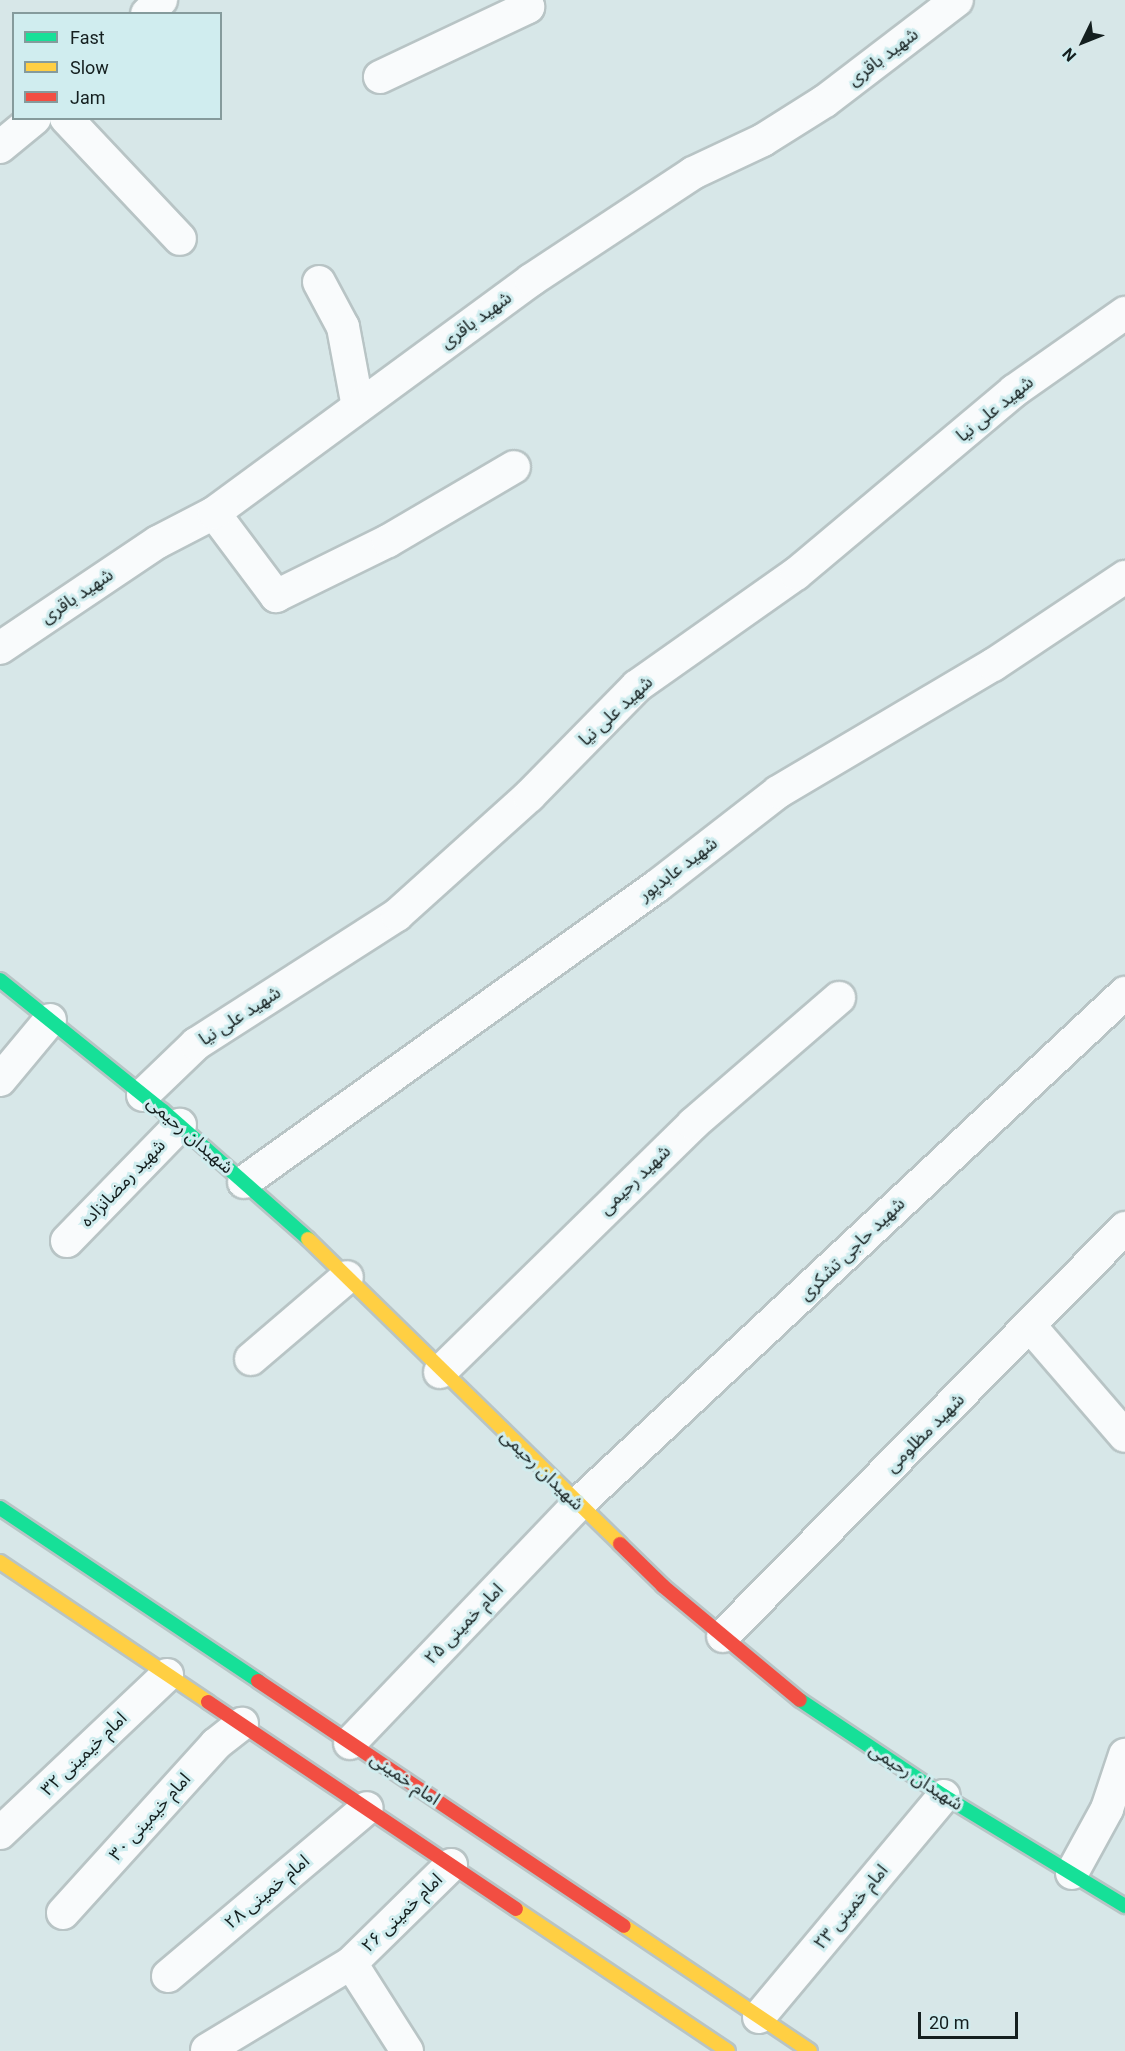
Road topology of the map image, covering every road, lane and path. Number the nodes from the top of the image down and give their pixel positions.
1 (161, 0) edge
2 (524, 0) edge
3 (957, 0) edge
4 (149, 12) edge
5 (380, 77) dead end
6 (33, 120) edge
7 (68, 120) edge
8 (0, 147) edge
9 (180, 239) dead end
10 (319, 282) dead end
11 (1125, 313) edge
12 (358, 407) junction
13 (513, 467) dead end
14 (214, 513) junction
15 (1125, 577) edge
16 (0, 648) edge
17 (0, 980) edge
18 (1125, 993) edge
19 (839, 998) dead end
20 (50, 1020) junction
21 (0, 1080) edge
22 (143, 1095) junction
23 (180, 1125) junction
24 (244, 1182) junction
25 (1125, 1228) edge
26 (67, 1241) dead end
27 (347, 1277) junction
28 (1030, 1326) junction
29 (251, 1359) dead end
30 (440, 1372) junction
31 (1125, 1436) edge
32 (578, 1504) junction
33 (0, 1508) edge
34 (0, 1562) edge
35 (723, 1636) junction
36 (167, 1675) junction
37 (242, 1724) junction
38 (350, 1743) junction
39 (1125, 1755) edge
40 (944, 1796) junction
41 (367, 1808) junction
42 (0, 1833) edge
43 (451, 1865) junction
44 (1072, 1873) junction
45 (1125, 1906) edge
46 (63, 1913) dead end
47 (351, 1963) junction
48 (168, 1976) dead end
49 (759, 2017) junction
50 (207, 2050) edge
51 (407, 2051) edge
52 (727, 2051) edge
53 (810, 2051) edge

1 - 4 street
2 - 5 street
3 - 12 street, شهید باقری
6 - 8 street
7 - 9 street
10 - 12 street
11 - 22 street, شهید علی نیا
12 - 14 street, شهید باقری
13 - 14 street
14 - 16 street, شهید باقری
15 - 24 street, شهید عابدپور
17 - 20 main road, شهیدان رحیمی
18 - 32 street, شهید حاجی تشکری
19 - 30 street, شهید رحیمی
20 - 21 street
20 - 22 main road, شهیدان رحیمی
22 - 23 main road, شهیدان رحیمی
23 - 24 main road, شهیدان رحیمی
23 - 26 street, شهید رمضانزاده
24 - 27 main road, شهیدان رحیمی
25 - 28 street, شهید مظلومی
27 - 29 street
27 - 30 main road, شهیدان رحیمی
28 - 31 street
28 - 35 street, شهید مظلومی
30 - 32 main road, شهیدان رحیمی
32 - 35 main road, شهیدان رحیمی
32 - 38 street, امام خمینی ۲۵
33 - 38 main road, امام خمینی
34 - 36 main road
35 - 40 main road, شهیدان رحیمی
36 - 37 main road
36 - 42 street, امام خیمینی ۳۲
37 - 41 main road
37 - 46 street, امام خیمینی ۳۰
38 - 49 main road, امام خمینی
39 - 44 street
40 - 44 main road, شهیدان رحیمی
40 - 49 street, امام خمینی ۲۳
41 - 43 main road
41 - 48 street, امام خمینی ۲۸
43 - 47 street, امام خمینی ۲۶
43 - 52 main road
44 - 45 main road, شهیدان رحیمی
47 - 50 street
47 - 51 street, امام خمینی ۲۶
49 - 53 main road, امام خمینی

